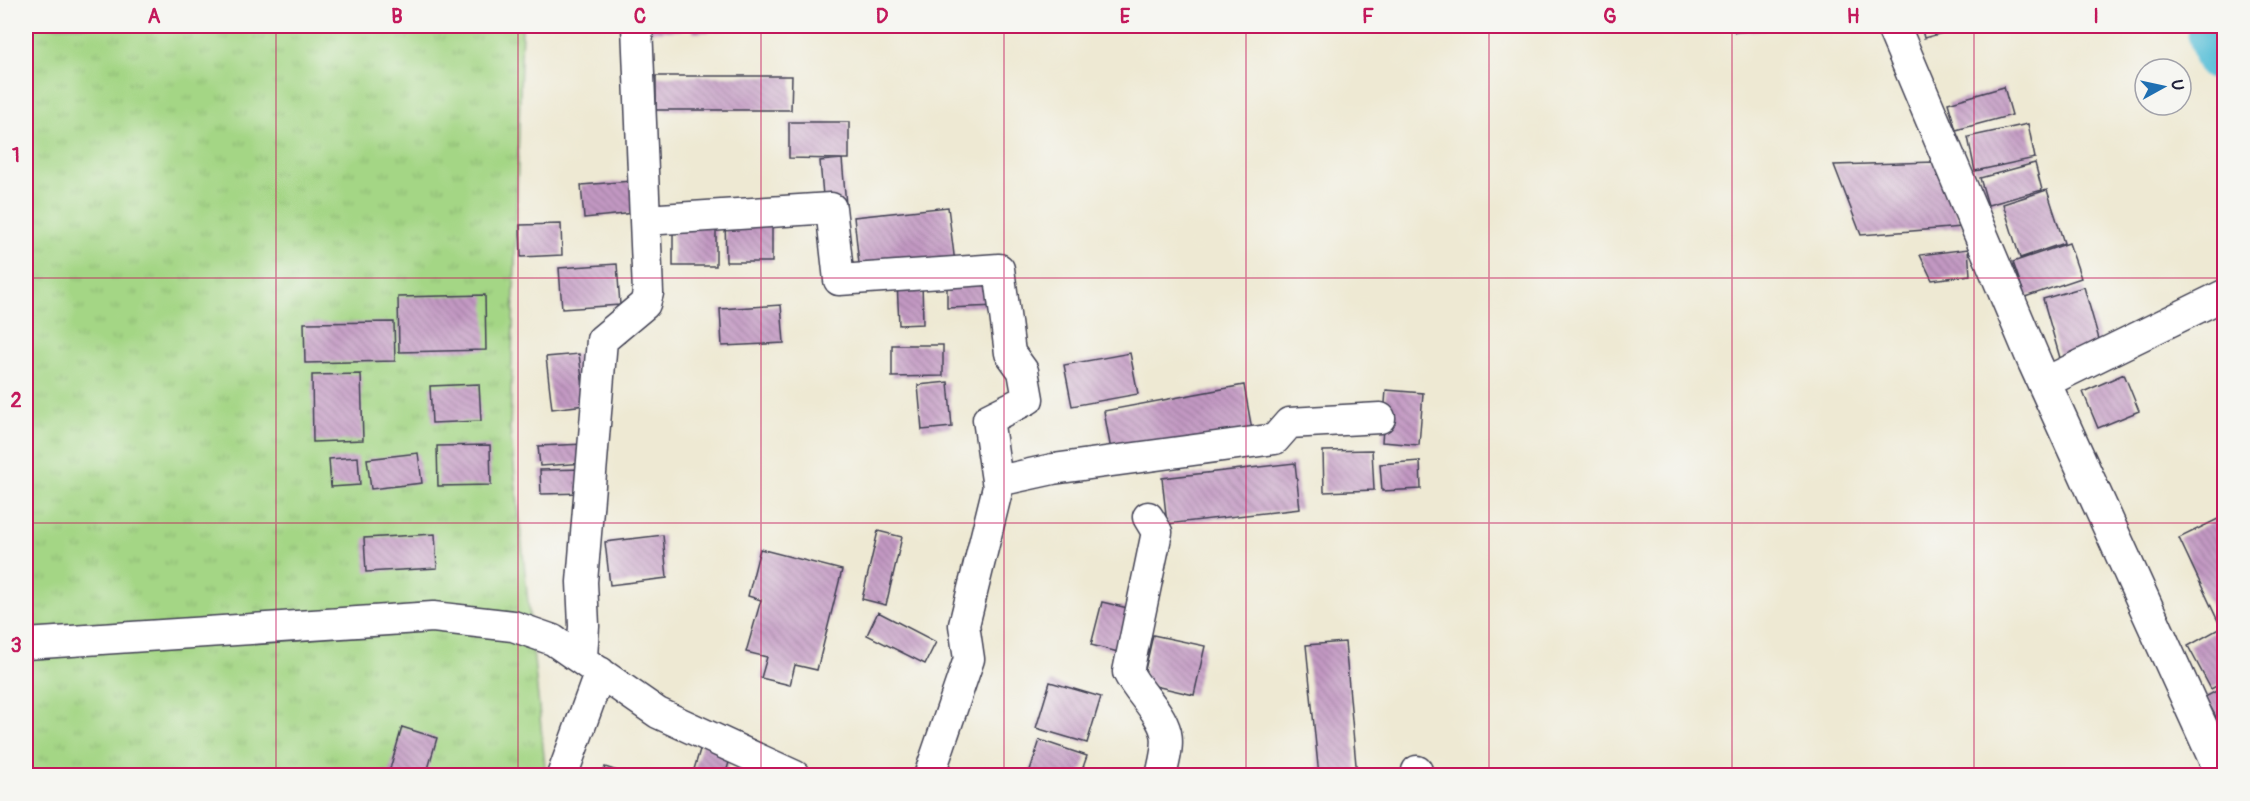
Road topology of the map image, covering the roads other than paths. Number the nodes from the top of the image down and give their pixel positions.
1 (637, 26) edge
2 (1893, 26) edge
3 (645, 220) junction
4 (2224, 295) edge
5 (2044, 383) junction
6 (1380, 418) dead end
7 (999, 487) junction
8 (1148, 518) dead end
9 (26, 645) edge
10 (591, 665) junction
11 (562, 776) edge
12 (795, 776) edge
13 (929, 776) edge
14 (1161, 776) edge
15 (2223, 776) edge

1 - 3 street
2 - 5 street
3 - 7 street
3 - 10 street
4 - 5 street
5 - 15 street
6 - 7 street
7 - 13 street
8 - 14 street
9 - 10 street
10 - 11 street
10 - 12 street

